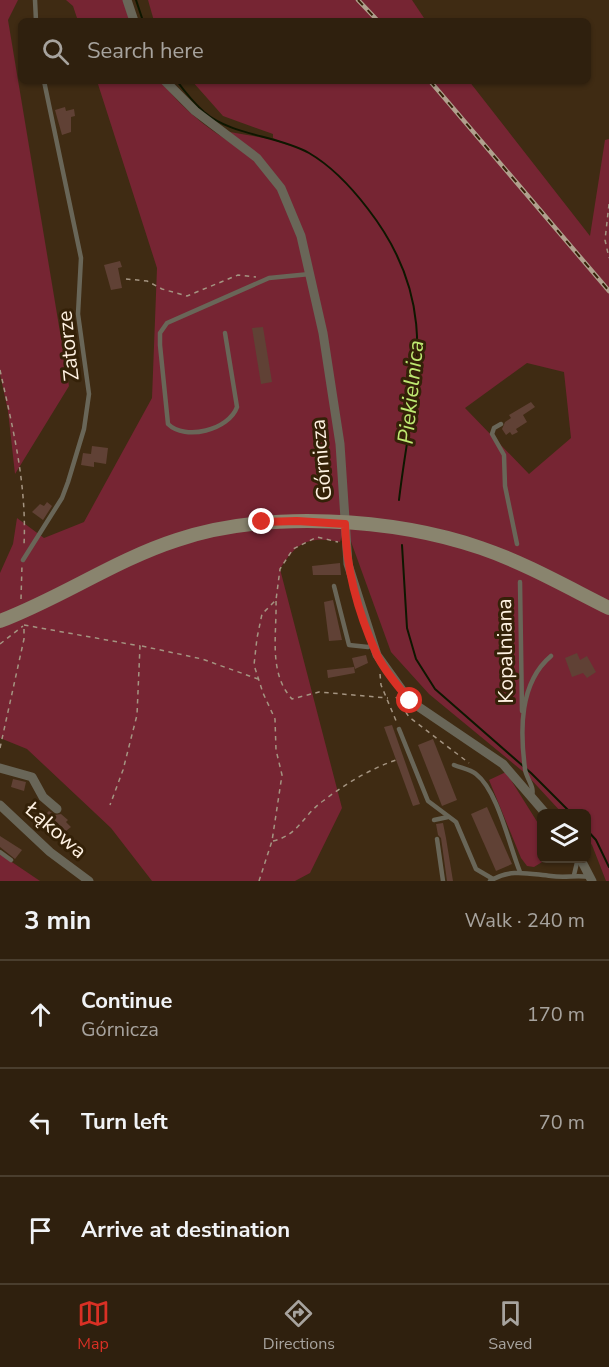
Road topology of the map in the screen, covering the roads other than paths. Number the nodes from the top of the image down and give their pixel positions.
1 (35, 0) edge
2 (127, 0) edge
3 (36, 18) edge
4 (133, 18) edge
5 (45, 84) edge
6 (168, 84) edge
7 (311, 274) junction
8 (225, 333) dead end
9 (501, 424) dead end
10 (345, 524) junction
11 (516, 544) dead end
12 (23, 560) road end
13 (520, 582) dead end
14 (334, 586) dead end
15 (609, 608) edge
16 (0, 621) edge
17 (374, 644) junction
18 (551, 656) dead end
19 (523, 720) junction
20 (399, 729) road end
21 (454, 765) dead end
22 (0, 768) edge
23 (532, 795) junction
24 (0, 805) edge
25 (57, 809) dead end
26 (543, 809) edge
27 (448, 817) junction
28 (434, 820) dead end
29 (436, 839) dead end
30 (0, 852) edge
31 (11, 860) dead end
32 (578, 863) edge
33 (582, 863) edge
34 (520, 872) junction
35 (574, 875) junction
36 (554, 879) edge
37 (592, 879) edge
38 (492, 880) edge
39 (88, 881) edge
40 (443, 881) edge

1 - 3 lane
2 - 4 street
5 - 12 lane, Zatorze
6 - 7 street, Górnicza
7 - 8 lane
7 - 10 street, Górnicza
9 - 11 lane
10 - 15 main road
10 - 16 main road
10 - 17 street, Górnicza
13 - 19 lane, Kopalniana
14 - 17 lane
17 - 23 street, Górnicza
18 - 19 lane, Kopalniana
19 - 23 lane, Kopalniana
20 - 27 lane
21 - 34 lane
22 - 25 street, Łąkowa
23 - 26 street, Górnicza
24 - 39 street, Łąkowa
27 - 28 lane
27 - 38 lane
29 - 40 lane
30 - 31 lane
32 - 35 lane
33 - 37 street
34 - 36 lane
34 - 38 lane
35 - 36 lane
35 - 37 lane

